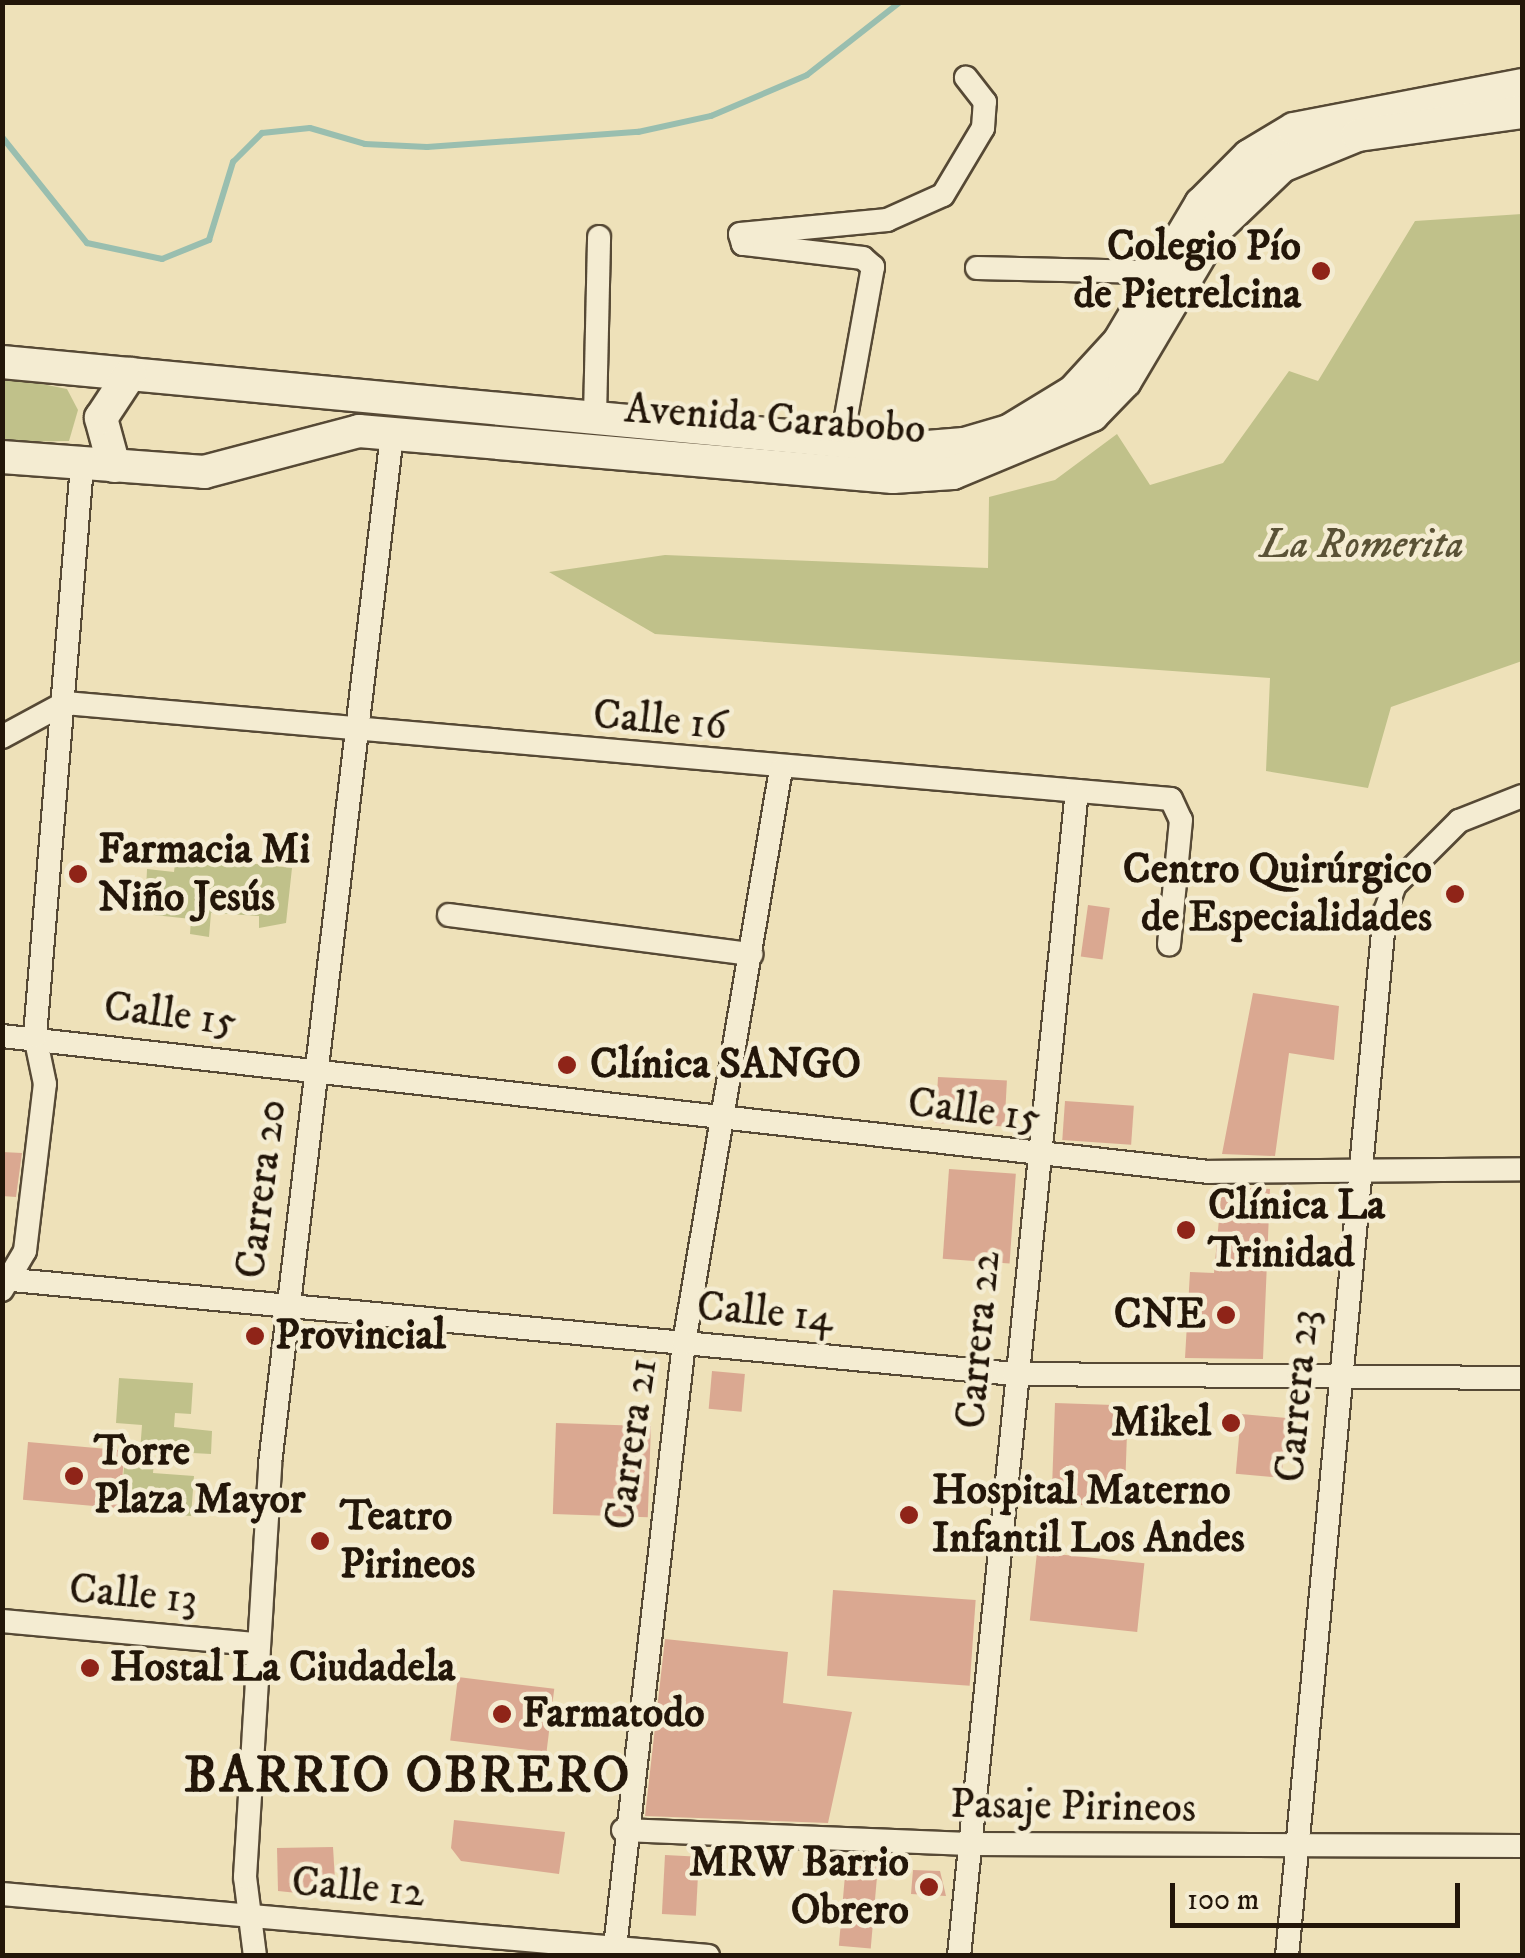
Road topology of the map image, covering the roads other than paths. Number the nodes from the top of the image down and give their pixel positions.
1 (966, 78) dead end
2 (1522, 85) edge
3 (1522, 112) edge
4 (599, 238) dead end
5 (978, 268) dead end
6 (1159, 272) junction
7 (2, 362) edge
8 (79, 369) junction
9 (130, 374) junction
10 (595, 417) junction
11 (392, 434) junction
12 (842, 438) junction
13 (2, 457) edge
14 (98, 465) junction
15 (65, 703) junction
16 (361, 732) junction
17 (2, 737) edge
18 (781, 769) junction
19 (1077, 791) junction
20 (1522, 796) edge
21 (450, 916) dead end
22 (1169, 944) dead end
23 (752, 954) junction
24 (2, 1036) edge
25 (35, 1036) junction
26 (315, 1070) junction
27 (724, 1120) junction
28 (1034, 1156) junction
29 (1522, 1169) edge
30 (1356, 1170) junction
31 (5, 1283) edge
32 (285, 1306) junction
33 (684, 1343) junction
34 (1014, 1374) junction
35 (1337, 1378) junction
36 (1522, 1378) edge
37 (2, 1621) edge
38 (257, 1644) junction
39 (623, 1830) junction
40 (969, 1844) junction
41 (1298, 1846) junction
42 (1522, 1846) edge
43 (2, 1894) edge
44 (248, 1917) junction
45 (614, 1951) edge
46 (255, 1956) edge
47 (708, 1956) edge
48 (960, 1956) edge
49 (1287, 1956) edge

1 - 12 street
2 - 6 main road, Avenida Carabobo
3 - 11 main road, Avenida Carabobo
4 - 10 street
5 - 6 street
6 - 12 main road, Avenida Carabobo
7 - 8 main road, Avenida Carabobo
8 - 9 main road, Avenida Carabobo
8 - 14 main road
9 - 10 main road, Avenida Carabobo
9 - 14 main road
10 - 12 main road, Avenida Carabobo
11 - 14 main road, Avenida Carabobo
11 - 16 street, Carrera 20
13 - 14 main road, Avenida Carabobo
14 - 15 street
15 - 16 street, Calle 16
15 - 17 street
15 - 25 street
16 - 18 street, Calle 16
16 - 26 street, Carrera 20
18 - 19 street, Calle 16
18 - 23 street, Carrera 21
19 - 22 street, Calle 16
19 - 28 street, Carrera 22
20 - 30 street, Carrera 23
21 - 23 street
23 - 27 street, Carrera 21
24 - 25 street, Calle 15
25 - 26 street, Calle 15
25 - 31 street
26 - 27 street, Calle 15
26 - 32 street, Carrera 20
27 - 28 street, Calle 15
27 - 33 street, Carrera 21
28 - 30 street, Calle 15
28 - 34 street, Carrera 22
29 - 30 street, Calle 15
30 - 35 street, Carrera 23
31 - 32 street, Calle 14
32 - 33 street, Calle 14
32 - 38 street, Carrera 20
33 - 34 street, Calle 14
33 - 39 street, Carrera 21
34 - 35 street, Calle 14
34 - 40 street, Carrera 22
35 - 36 street, Calle 14
35 - 41 street, Carrera 23
37 - 38 street, Calle 13
38 - 44 street, Carrera 20
39 - 40 street, Pasaje Pirineos
39 - 45 street, Carrera 21
40 - 41 street, Pasaje Pirineos
40 - 48 street, Carrera 22
41 - 42 street, Pasaje Pirineos
41 - 49 street, Carrera 23
43 - 44 street, Calle 12
44 - 45 street, Calle 12
44 - 46 street, Carrera 20
45 - 47 street, Calle 12

